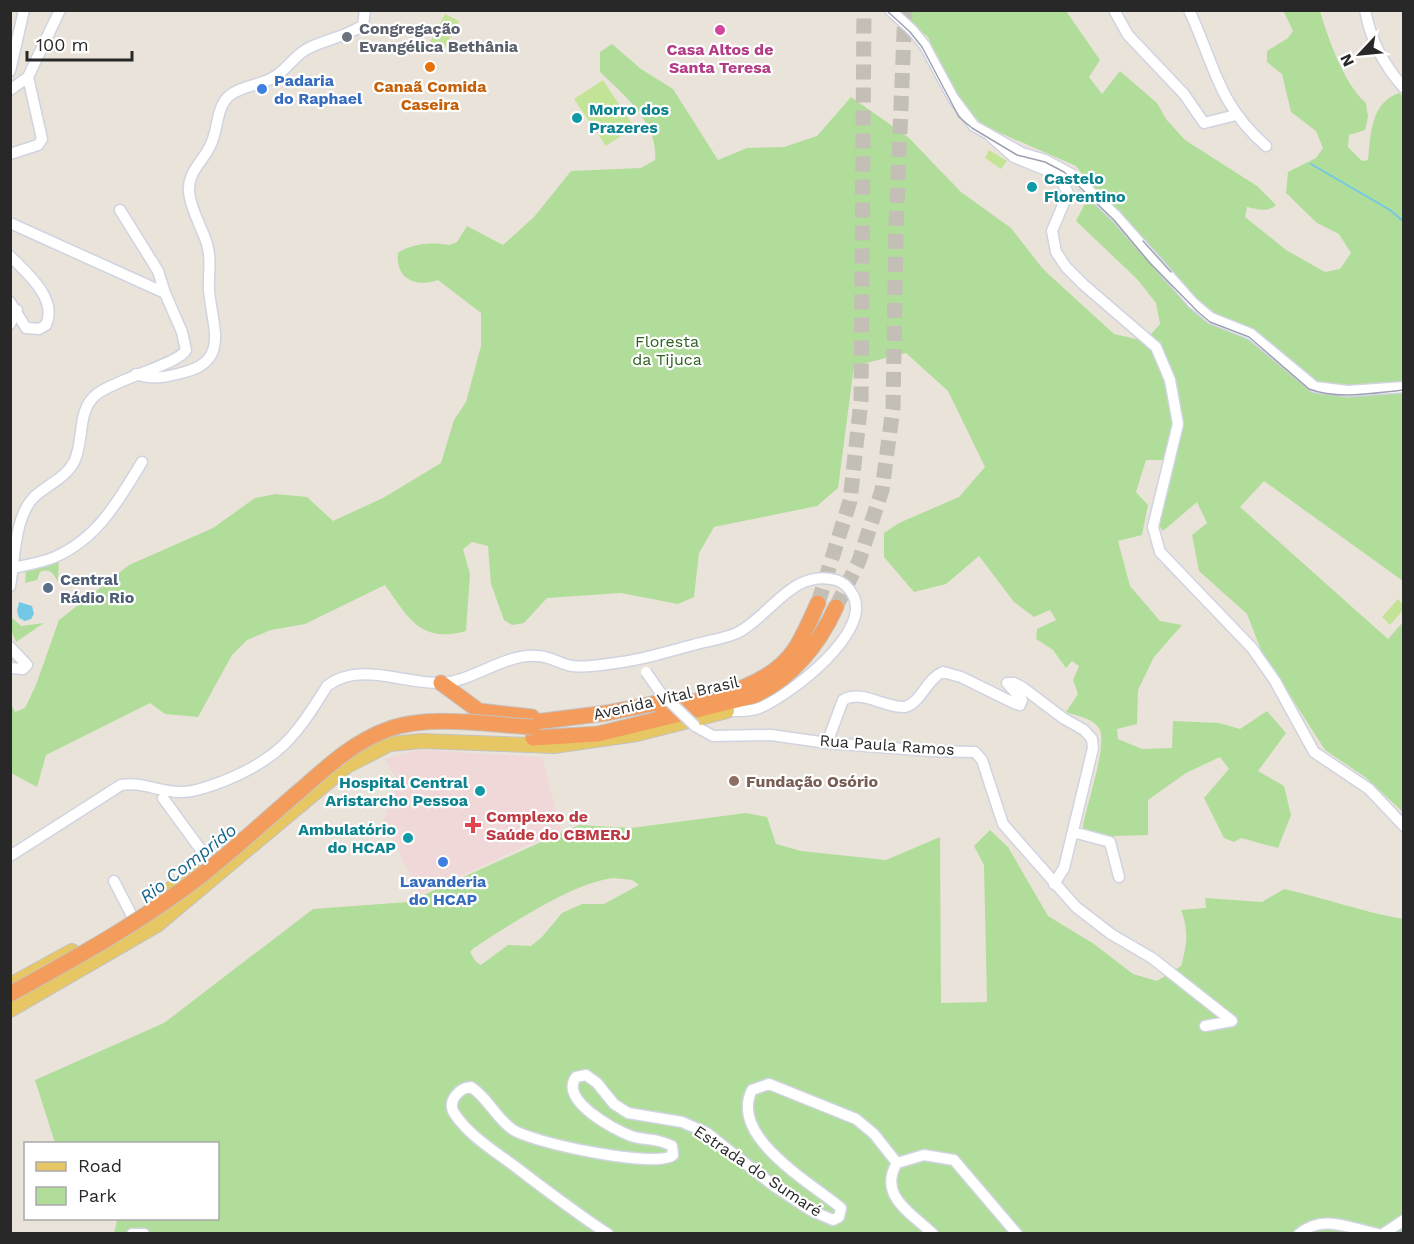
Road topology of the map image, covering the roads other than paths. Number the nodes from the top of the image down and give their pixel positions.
1 (24, 10) edge
2 (60, 10) edge
3 (365, 10) edge
4 (890, 10) edge
5 (1114, 10) edge
6 (1189, 10) edge
7 (1365, 10) edge
8 (10, 71) edge
9 (28, 77) junction
10 (1404, 88) edge
11 (10, 90) edge
12 (1236, 116) junction
13 (987, 133) junction
14 (1266, 146) dead end
15 (10, 154) edge
16 (120, 210) dead end
17 (10, 223) edge
18 (10, 256) edge
19 (165, 293) junction
20 (14, 306) edge
21 (10, 324) edge
22 (136, 374) junction
23 (1404, 387) edge
24 (142, 462) dead end
25 (12, 569) edge
26 (10, 586) edge
27 (818, 603) tunnel mouth
28 (836, 607) tunnel mouth
29 (10, 647) edge
30 (812, 650) junction
31 (640, 660) junction
32 (10, 668) edge
33 (755, 681) junction
34 (441, 683) junction
35 (727, 711) junction
36 (607, 713) junction
37 (514, 724) junction
38 (533, 733) junction
39 (827, 743) junction
40 (514, 744) junction
41 (163, 798) dead end
42 (1404, 826) edge
43 (1073, 832) junction
44 (10, 856) edge
45 (209, 861) junction
46 (220, 874) junction
47 (1119, 877) dead end
48 (114, 881) dead end
49 (1054, 884) junction
50 (132, 916) junction
51 (10, 985) edge
52 (10, 994) edge
53 (10, 1003) edge
54 (10, 1010) edge
55 (1205, 1026) dead end
56 (897, 1163) junction
57 (1404, 1220) edge
58 (132, 1233) edge
59 (144, 1233) edge
60 (608, 1233) edge
61 (933, 1233) edge
62 (1017, 1233) edge
63 (1299, 1233) edge
64 (1380, 1233) edge

1 - 8 street
2 - 9 street
3 - 22 street
4 - 13 street
5 - 12 street
6 - 12 street
7 - 10 street
9 - 11 street
9 - 15 street
12 - 14 street
13 - 23 street
13 - 42 street
16 - 19 street
17 - 19 street
18 - 20 street
19 - 22 street
20 - 21 street
22 - 25 street
24 - 25 street
25 - 26 street
27 - 33 highway, Avenida Vital Brasil
28 - 30 highway, Avenida Vital Brasil
29 - 32 street
30 - 35 highway
30 - 38 highway, Avenida Vital Brasil
31 - 34 street
31 - 35 street
31 - 39 street, Rua Paula Ramos, bridge
33 - 36 highway
33 - 38 highway, Avenida Vital Brasil
34 - 36 highway
34 - 44 street
35 - 40 main road
36 - 37 highway
37 - 40 main road
37 - 45 main road
38 - 52 highway, bridge
38 - 53 highway
39 - 43 street
39 - 49 street, Rua Paula Ramos
40 - 46 main road
41 - 45 street
43 - 47 street
43 - 49 street
45 - 46 main road, bridge
45 - 50 main road
46 - 54 main road
48 - 50 street
49 - 55 street, Rua Paula Ramos
50 - 51 main road
56 - 60 street, Estrada do Sumaré
56 - 61 street
56 - 62 street
57 - 64 street
58 - 59 street
63 - 64 street

